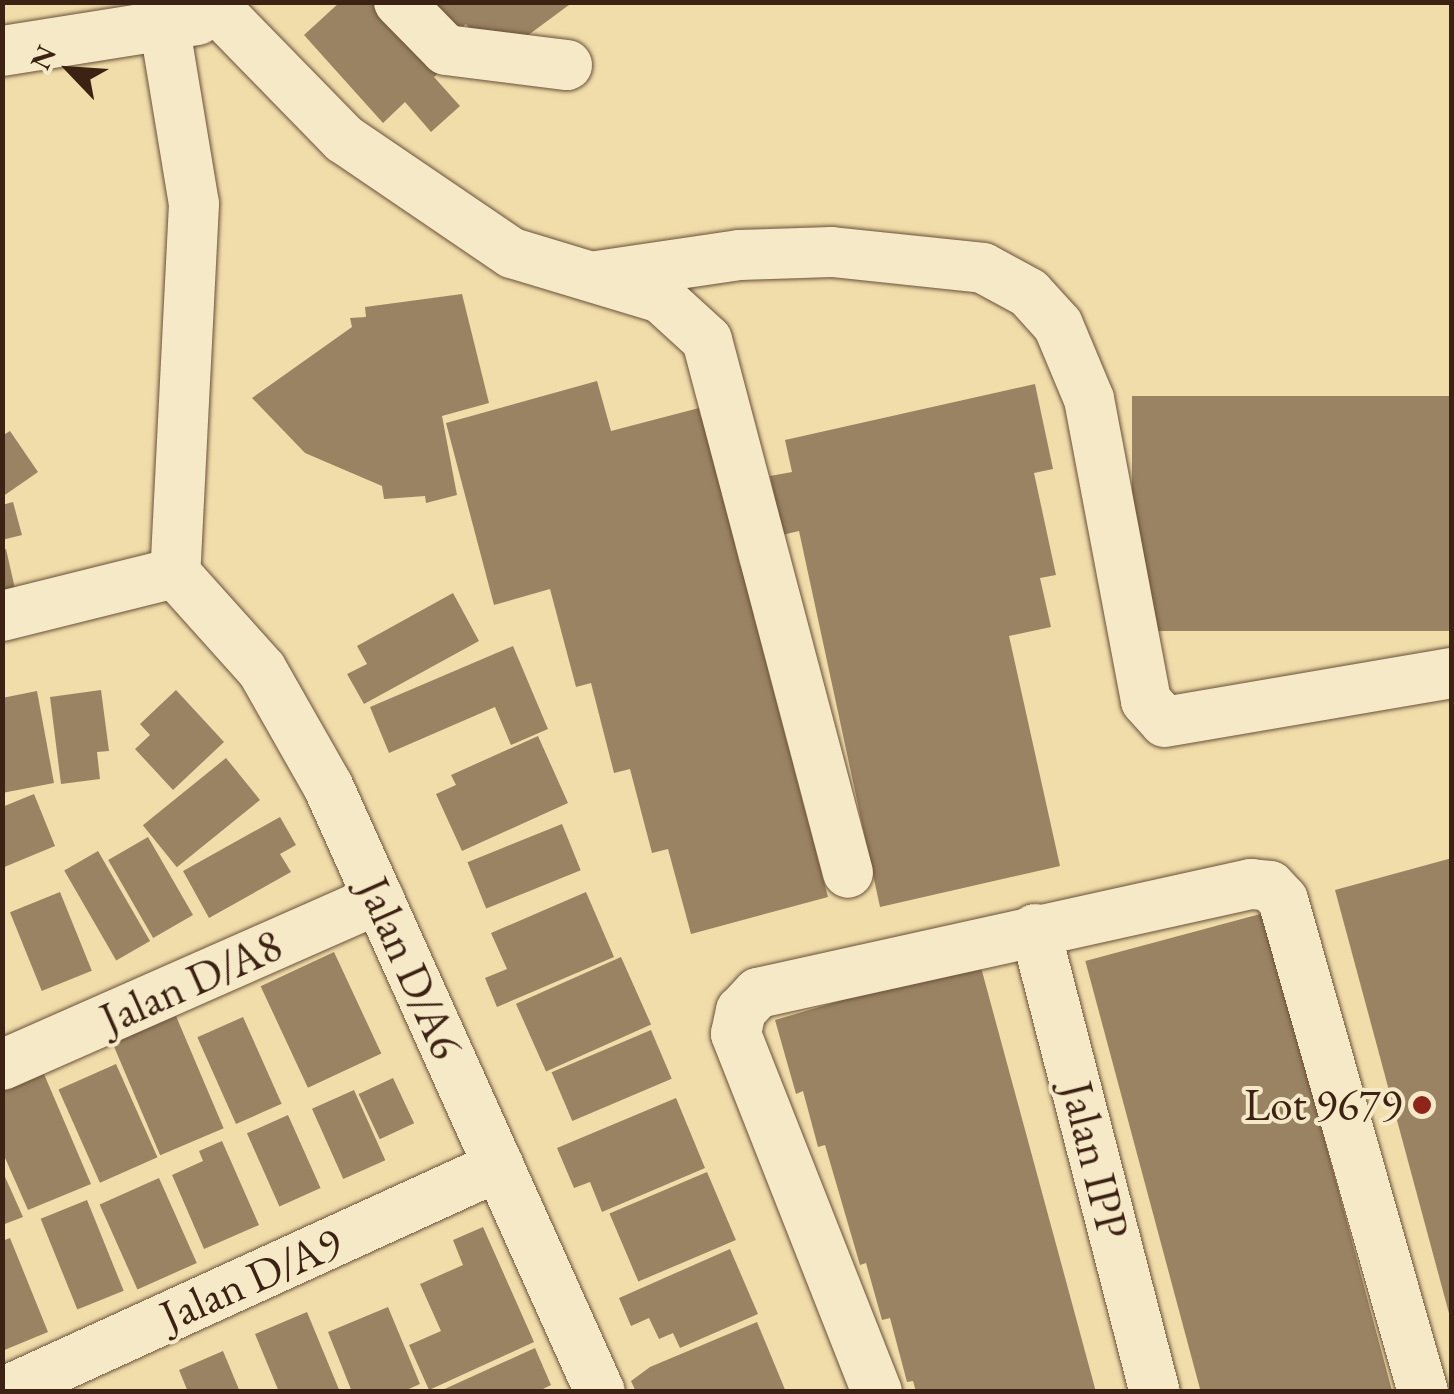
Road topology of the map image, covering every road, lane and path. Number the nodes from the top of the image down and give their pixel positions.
1 (399, 2) edge
2 (236, 8) edge
3 (165, 29) junction
4 (2, 52) edge
5 (568, 64) dead end
6 (597, 276) junction
7 (175, 573) junction
8 (2, 616) edge
9 (1452, 673) edge
10 (848, 873) dead end
11 (380, 899) junction
12 (1036, 929) junction
13 (2, 1064) edge
14 (499, 1166) junction
15 (4, 1392) edge
16 (600, 1392) edge
17 (877, 1392) edge
18 (1155, 1392) edge
19 (1424, 1392) edge

1 - 5 street
2 - 3 street
2 - 6 street
3 - 4 street
3 - 7 street
6 - 9 street
6 - 10 street
7 - 8 street
7 - 11 street, Jalan D/A6
11 - 13 street, Jalan D/A8
11 - 14 street, Jalan D/A6
12 - 17 street
12 - 18 street, Jalan IPP
12 - 19 street
14 - 15 street, Jalan D/A9
14 - 16 street, Jalan D/A6

